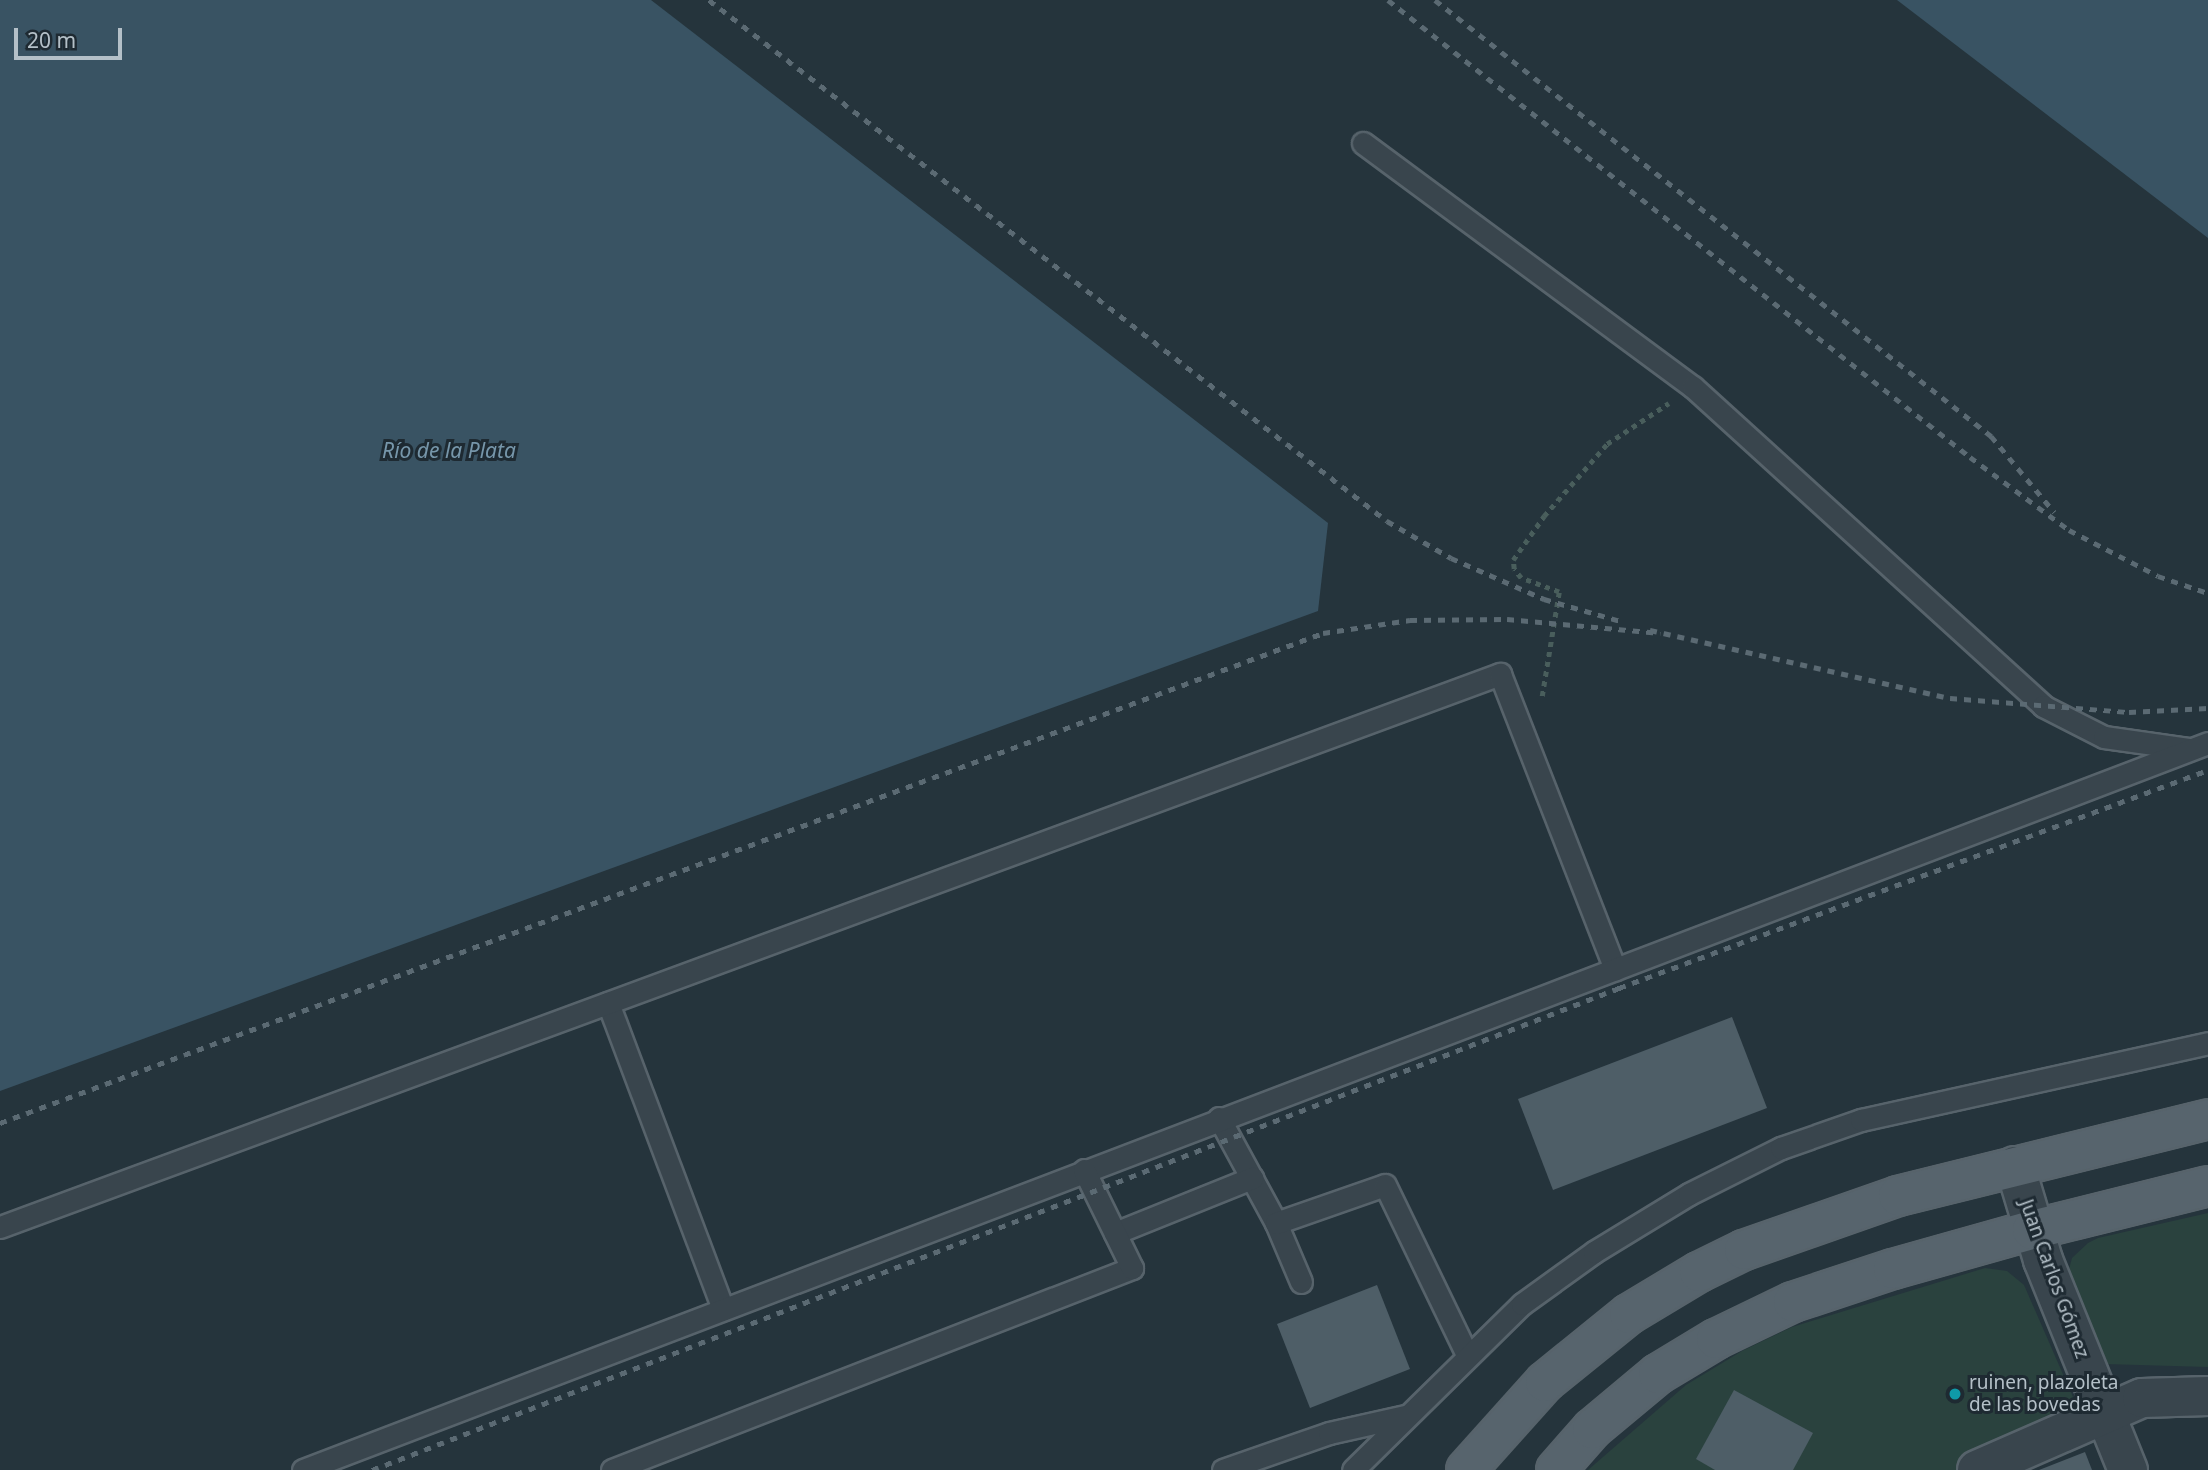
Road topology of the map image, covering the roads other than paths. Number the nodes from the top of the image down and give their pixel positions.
1 (1363, 144) dead end
2 (2199, 746) edge
3 (1615, 969) junction
4 (608, 1003) junction
5 (2208, 1043) edge
6 (1219, 1118) junction
7 (2208, 1119) edge
8 (2015, 1166) junction
9 (1084, 1170) junction
10 (1252, 1178) junction
11 (2208, 1186) edge
12 (1276, 1223) junction
13 (0, 1227) edge
14 (2032, 1230) junction
15 (1115, 1233) junction
16 (1301, 1282) dead end
17 (723, 1309) junction
18 (1467, 1355) junction
19 (2208, 1396) edge
20 (2106, 1414) junction
21 (1407, 1415) junction
22 (303, 1470) edge
23 (612, 1470) edge
24 (1223, 1470) edge
25 (1353, 1470) edge
26 (1466, 1470) edge
27 (1556, 1470) edge
28 (1977, 1470) edge
29 (2127, 1470) edge

1 - 2 lane
2 - 3 lane
3 - 4 lane
3 - 6 lane
4 - 13 lane
4 - 17 lane
5 - 18 lane
6 - 9 lane
6 - 10 lane
7 - 8 main road
8 - 14 street, Juan Carlos Gómez
8 - 26 main road
9 - 15 lane
9 - 17 lane
10 - 12 lane
10 - 15 lane
11 - 14 main road
12 - 16 lane
12 - 18 lane
14 - 20 street, Juan Carlos Gómez
14 - 27 main road
15 - 23 lane
17 - 22 lane
18 - 21 lane
19 - 20 street
20 - 28 street
20 - 29 street, Juan Carlos Gómez
21 - 24 lane
21 - 25 lane

